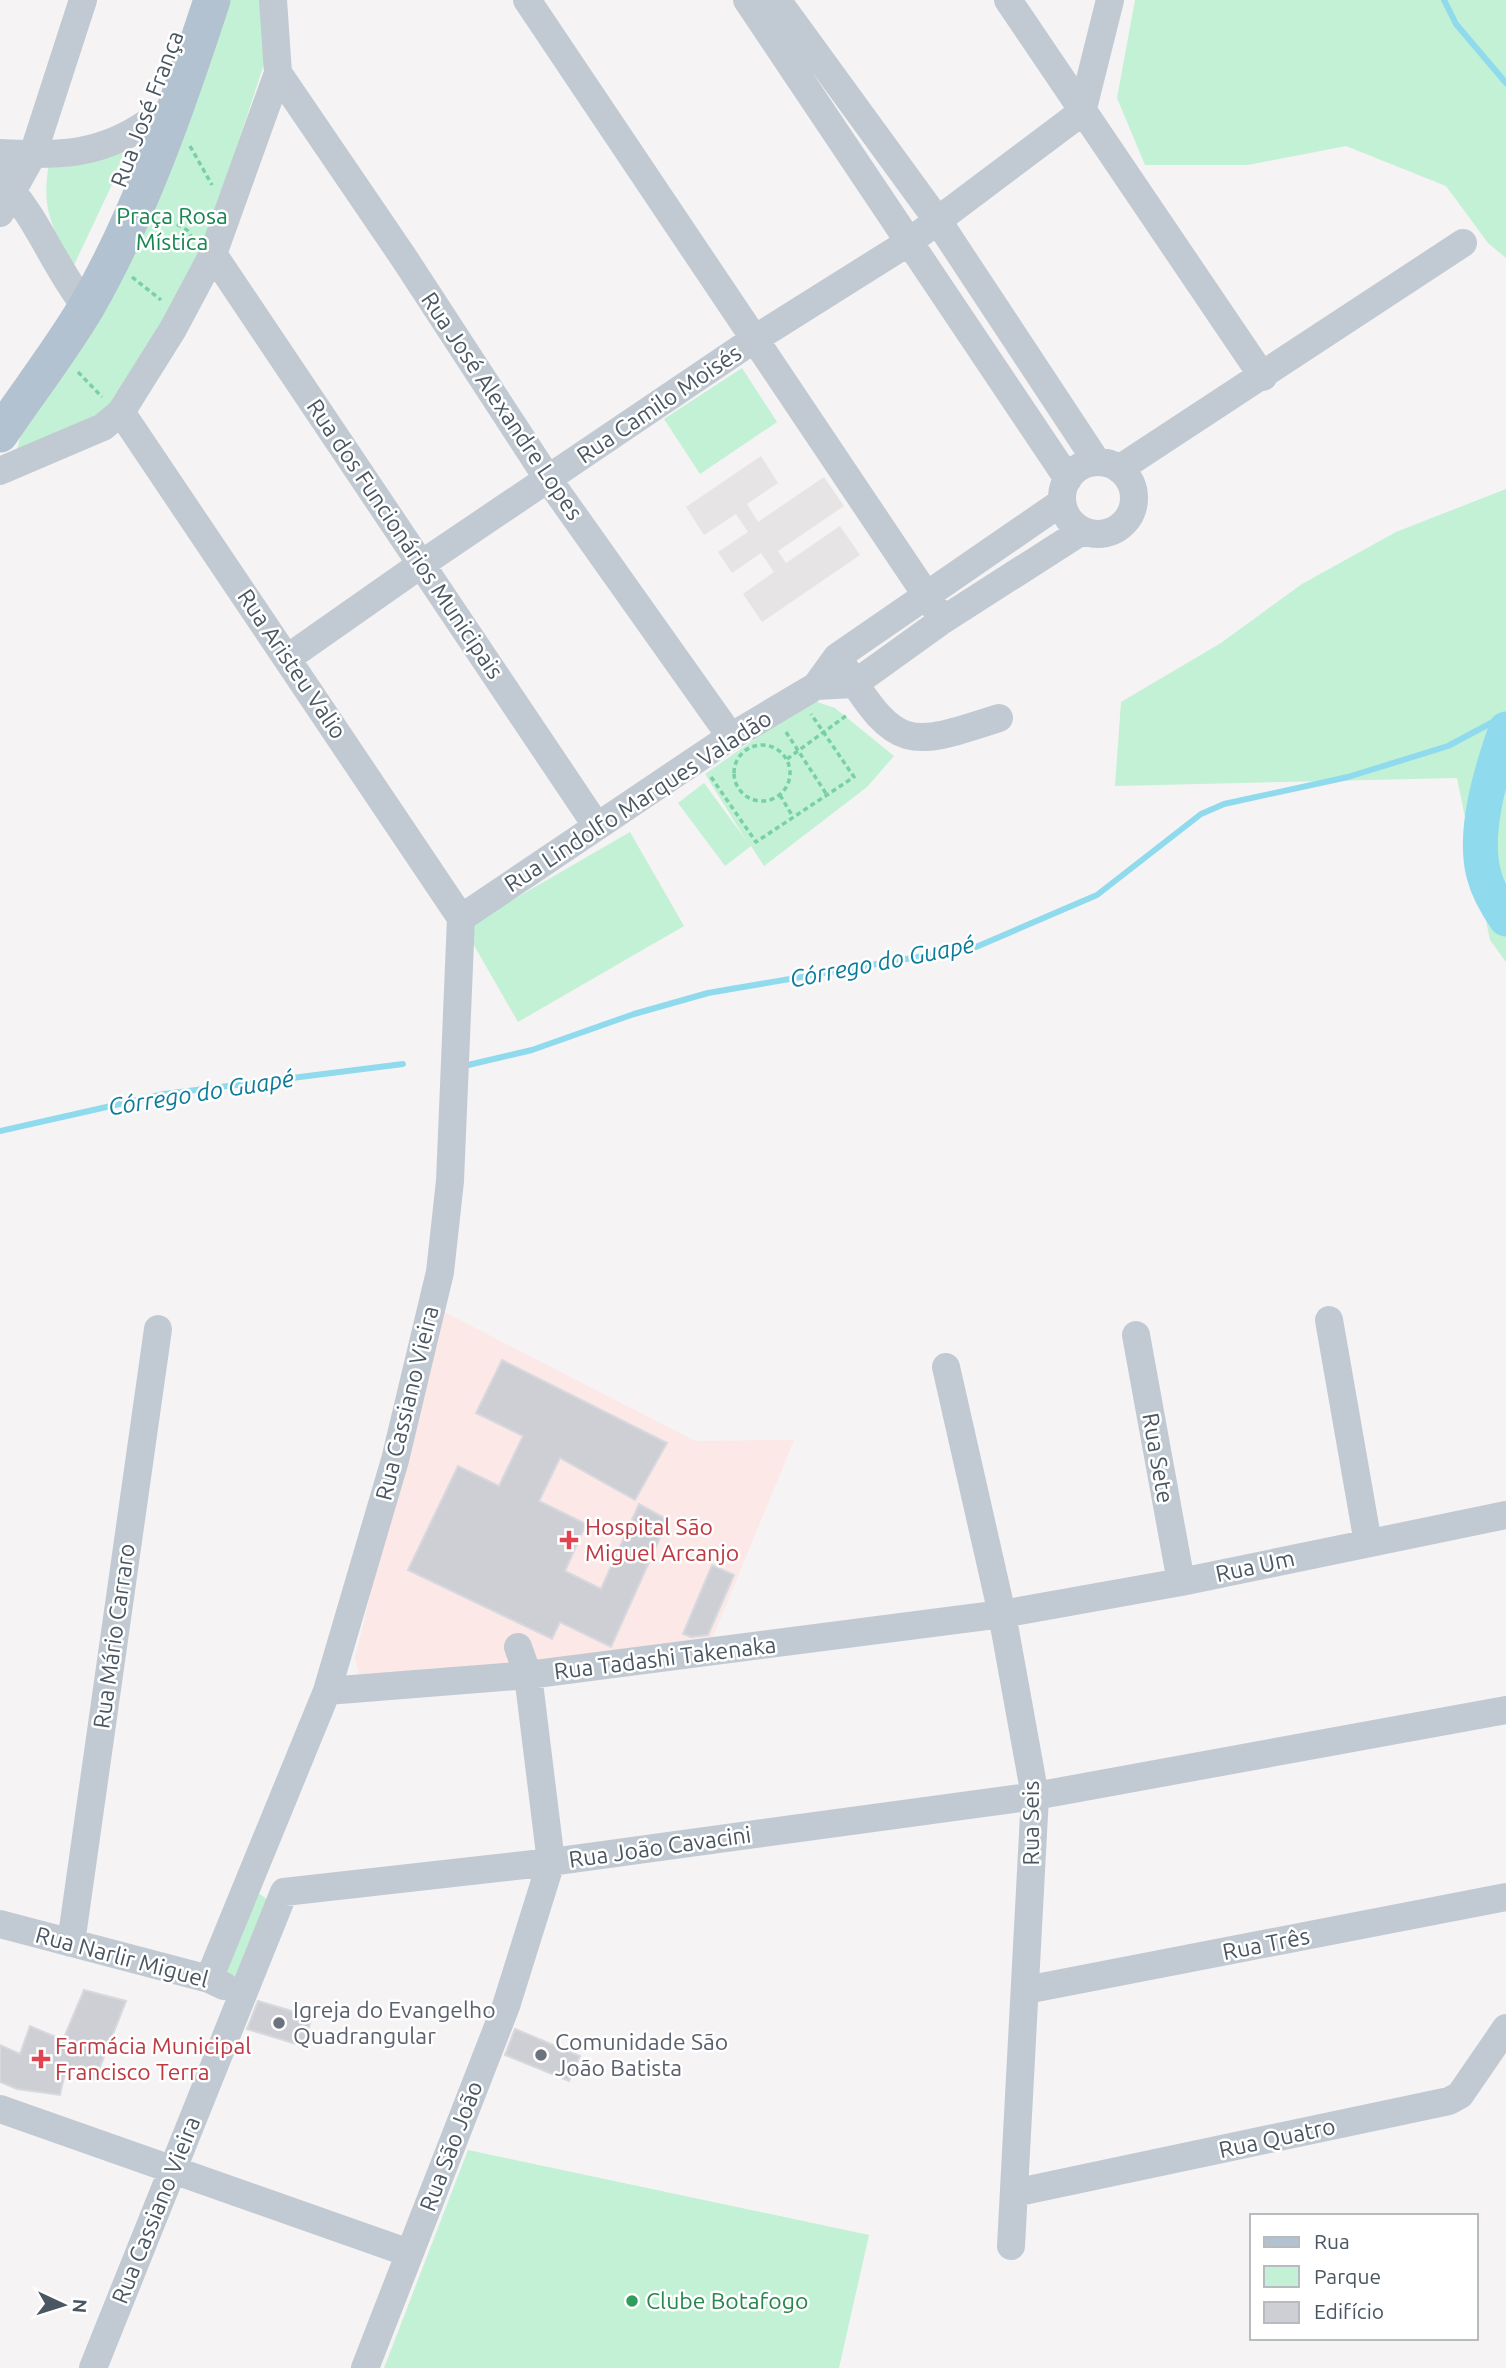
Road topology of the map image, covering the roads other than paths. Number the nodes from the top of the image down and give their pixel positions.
1 (83, 0) edge
2 (188, 0) edge
3 (212, 0) edge
4 (273, 0) edge
5 (527, 0) edge
6 (747, 0) edge
7 (777, 0) edge
8 (1008, 0) edge
9 (1110, 0) edge
10 (278, 73) junction
11 (1082, 111) junction
12 (156, 127) junction
13 (0, 153) edge
14 (33, 153) junction
15 (4, 194) edge
16 (938, 221) junction
17 (909, 242) junction
18 (1463, 243) dead end
19 (208, 262) junction
20 (78, 298) junction
21 (753, 340) junction
22 (1263, 377) junction
23 (0, 398) edge
24 (117, 416) junction
25 (0, 434) edge
26 (1108, 466) junction
27 (0, 471) edge
28 (548, 479) junction
29 (1065, 490) junction
30 (1082, 531) junction
31 (423, 563) junction
32 (924, 596) junction
33 (943, 620) junction
34 (289, 657) junction
35 (838, 657) junction
36 (861, 692) junction
37 (811, 699) junction
38 (999, 718) dead end
39 (743, 741) junction
40 (596, 825) junction
41 (461, 918) junction
42 (1329, 1320) dead end
43 (158, 1329) dead end
44 (1136, 1335) dead end
45 (946, 1367) dead end
46 (1506, 1515) edge
47 (1368, 1543) junction
48 (1181, 1582) junction
49 (1002, 1614) junction
50 (518, 1647) dead end
51 (528, 1675) junction
52 (327, 1691) junction
53 (1506, 1710) edge
54 (1035, 1796) junction
55 (551, 1862) junction
56 (254, 1868) junction
57 (284, 1892) junction
58 (1506, 1897) edge
59 (0, 1924) edge
60 (71, 1942) junction
61 (209, 1979) junction
62 (1026, 1990) junction
63 (242, 1994) junction
64 (1506, 2028) edge
65 (0, 2109) edge
66 (171, 2170) junction
67 (1014, 2193) junction
68 (1011, 2246) dead end
69 (409, 2253) junction
70 (93, 2368) edge
71 (365, 2368) edge

1 - 14 street
2 - 12 main road, Rua José França
3 - 12 main road, Rua José França
4 - 10 street
5 - 21 street
6 - 17 street
7 - 16 street
8 - 11 street
9 - 11 street
10 - 19 street
10 - 28 street, Rua José Alexandre Lopes
11 - 16 street, Rua Camilo Moisés
11 - 22 street
12 - 14 street
12 - 20 main road, Rua José França
12 - 20 main road, Rua José França
13 - 14 street
14 - 15 street
15 - 20 street
16 - 17 street, Rua Camilo Moisés
16 - 26 street
17 - 21 street, Rua Camilo Moisés
17 - 29 street
18 - 22 street
19 - 24 street
19 - 31 street, Rua dos Funcionários Municipais
20 - 23 main road, Rua José França
20 - 25 main road, Rua José França
21 - 28 street, Rua Camilo Moisés
21 - 32 street
22 - 26 street
24 - 27 street
24 - 34 street, Rua Aristeu Valio
26 - 29 street
26 - 30 street
28 - 31 street, Rua Camilo Moisés
28 - 39 street, Rua José Alexandre Lopes
29 - 30 street
29 - 32 street, Rua Lindolfo Marques Valadão
30 - 33 street
31 - 34 street, Rua Camilo Moisés
31 - 40 street, Rua dos Funcionários Municipais
32 - 33 street
32 - 35 street, Rua Lindolfo Marques Valadão
33 - 36 street
34 - 41 street, Rua Aristeu Valio
35 - 36 street
35 - 37 street, Rua Lindolfo Marques Valadão
36 - 37 street, Rua Lindolfo Marques Valadão
36 - 38 street
37 - 39 street, Rua Lindolfo Marques Valadão
39 - 40 street, Rua Lindolfo Marques Valadão
40 - 41 street, Rua Lindolfo Marques Valadão
41 - 52 street, Rua Cassiano Vieira
42 - 47 street
43 - 60 street, Rua Mário Carraro
44 - 48 street, Rua Sete
45 - 49 street, Rua Seis
46 - 47 street, Rua Um
47 - 48 street, Rua Um
48 - 49 street, Rua Um
49 - 51 street, Rua Tadashi Takenaka
49 - 54 street, Rua Seis
50 - 51 street, Rua São João
51 - 52 street, Rua Tadashi Takenaka
51 - 55 street, Rua São João
52 - 56 street, Rua Cassiano Vieira
53 - 54 street, Rua João Cavacini
54 - 55 street, Rua João Cavacini
54 - 62 street, Rua Seis
55 - 57 street, Rua João Cavacini
55 - 69 street, Rua São João
56 - 57 street
56 - 61 street, Rua Cassiano Vieira
57 - 63 street, Rua Cassiano Vieira
58 - 62 street, Rua Três
59 - 60 street, Rua Narlir Miguel
60 - 61 street, Rua Narlir Miguel
61 - 63 street, Rua Narlir Miguel
62 - 67 street, Rua Seis
63 - 66 street, Rua Cassiano Vieira
64 - 67 street, Rua Quatro
65 - 66 street
66 - 69 street
66 - 70 street, Rua Cassiano Vieira
67 - 68 street, Rua Seis
69 - 71 street, Rua São João

